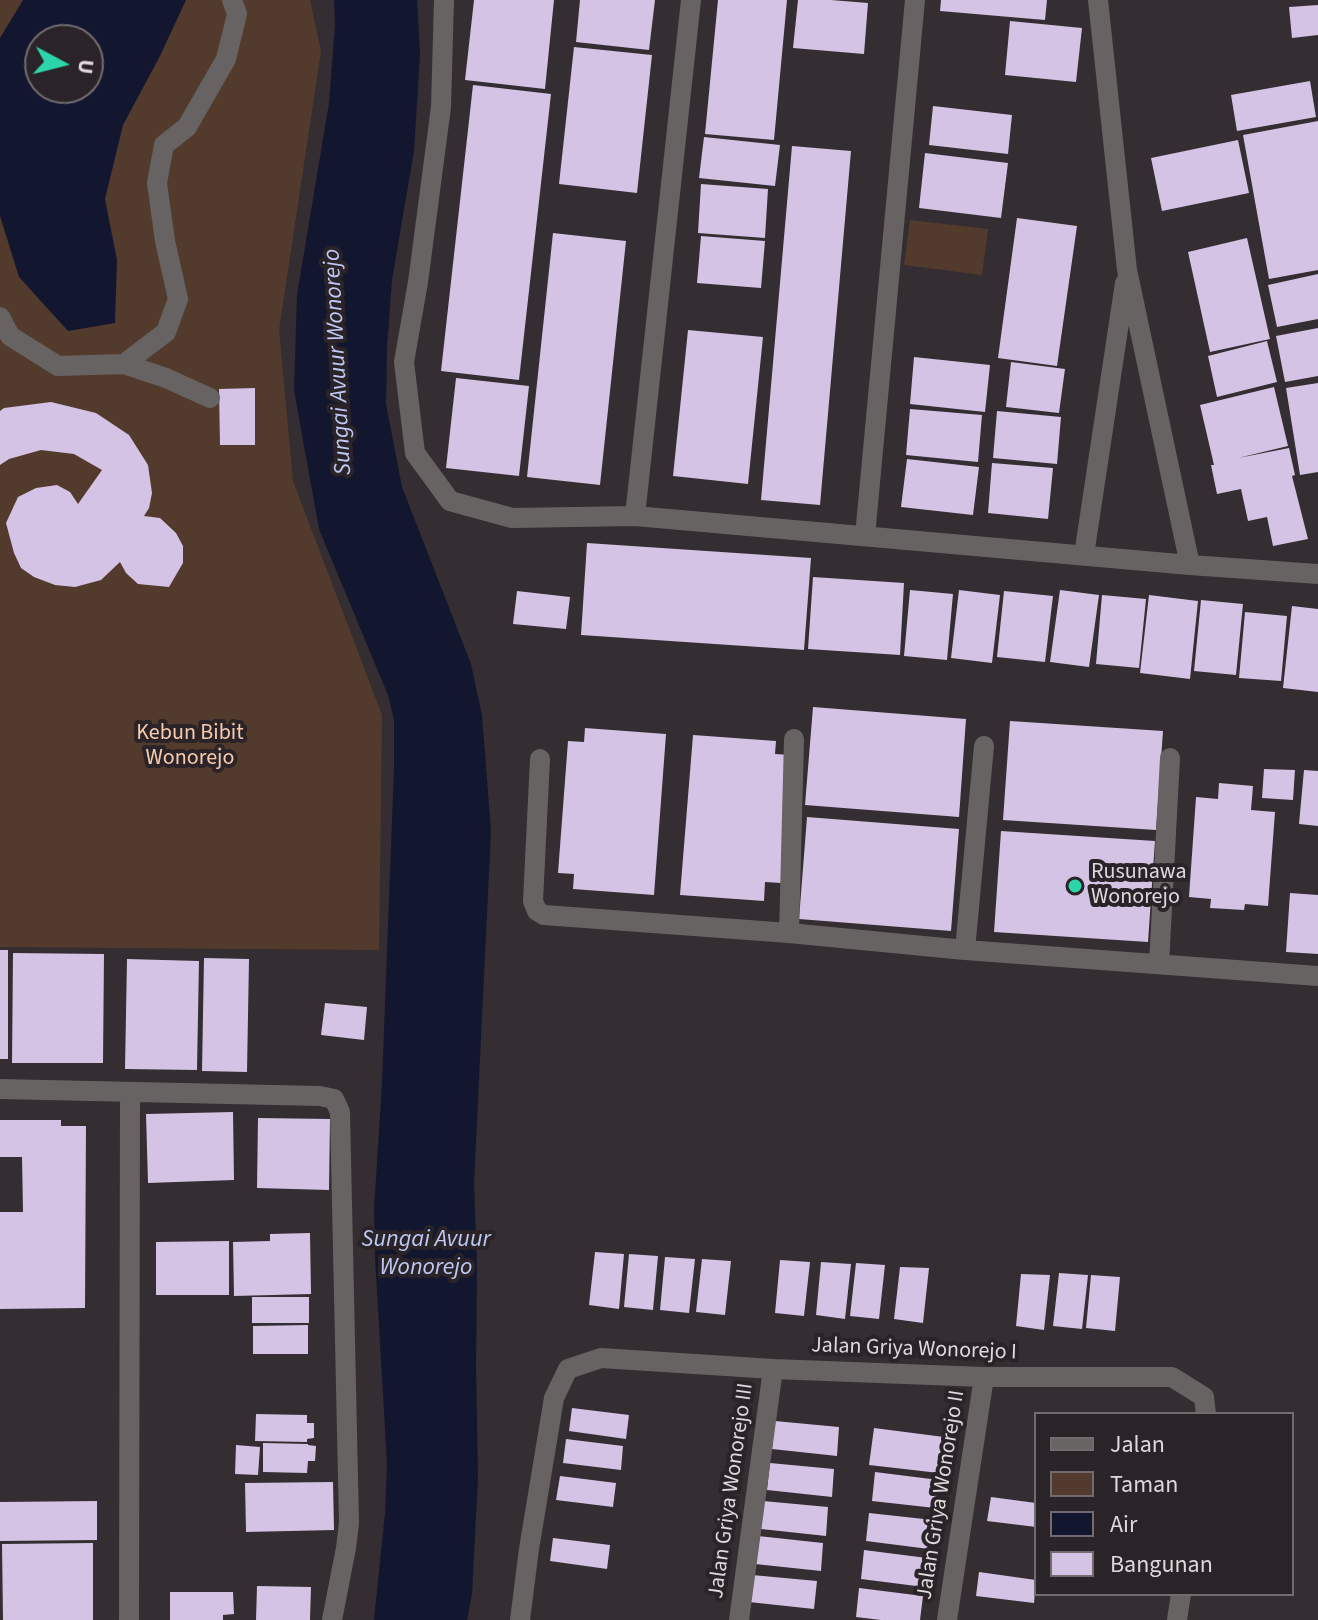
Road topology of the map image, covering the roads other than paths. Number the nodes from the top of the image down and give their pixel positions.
1 (232, 0) edge
2 (444, 0) edge
3 (691, 0) edge
4 (915, 0) edge
5 (1098, 0) edge
6 (1127, 270) junction
7 (0, 317) edge
8 (124, 364) junction
9 (210, 398) dead end
10 (635, 516) junction
11 (865, 536) junction
12 (1084, 555) junction
13 (1190, 565) junction
14 (1318, 574) edge
15 (794, 739) dead end
16 (984, 746) dead end
17 (1170, 758) dead end
18 (540, 759) dead end
19 (789, 933) junction
20 (965, 950) junction
21 (1159, 964) junction
22 (1318, 976) edge
23 (0, 1089) edge
24 (130, 1092) junction
25 (773, 1369) junction
26 (984, 1377) junction
27 (1206, 1412) edge
28 (1181, 1596) edge
29 (129, 1620) edge
30 (332, 1620) edge
31 (520, 1620) edge
32 (739, 1620) edge
33 (947, 1620) edge
34 (1177, 1620) edge

1 - 8 street
2 - 10 street
3 - 10 street
4 - 11 street
5 - 6 street
6 - 12 street
6 - 13 street
7 - 8 street
8 - 9 street
10 - 11 street
11 - 12 street
12 - 13 street
13 - 14 street
15 - 19 street
16 - 20 street
17 - 21 street
18 - 19 street
19 - 20 street
20 - 21 street
21 - 22 street
23 - 24 street
24 - 29 street
24 - 30 street
25 - 26 street, Jalan Griya Wonorejo I
25 - 31 street, Jalan Griya Wonorejo I
25 - 32 street, Jalan Griya Wonorejo III
26 - 27 street, Jalan Griya Wonorejo I
26 - 33 street, Jalan Griya Wonorejo II
28 - 34 street

